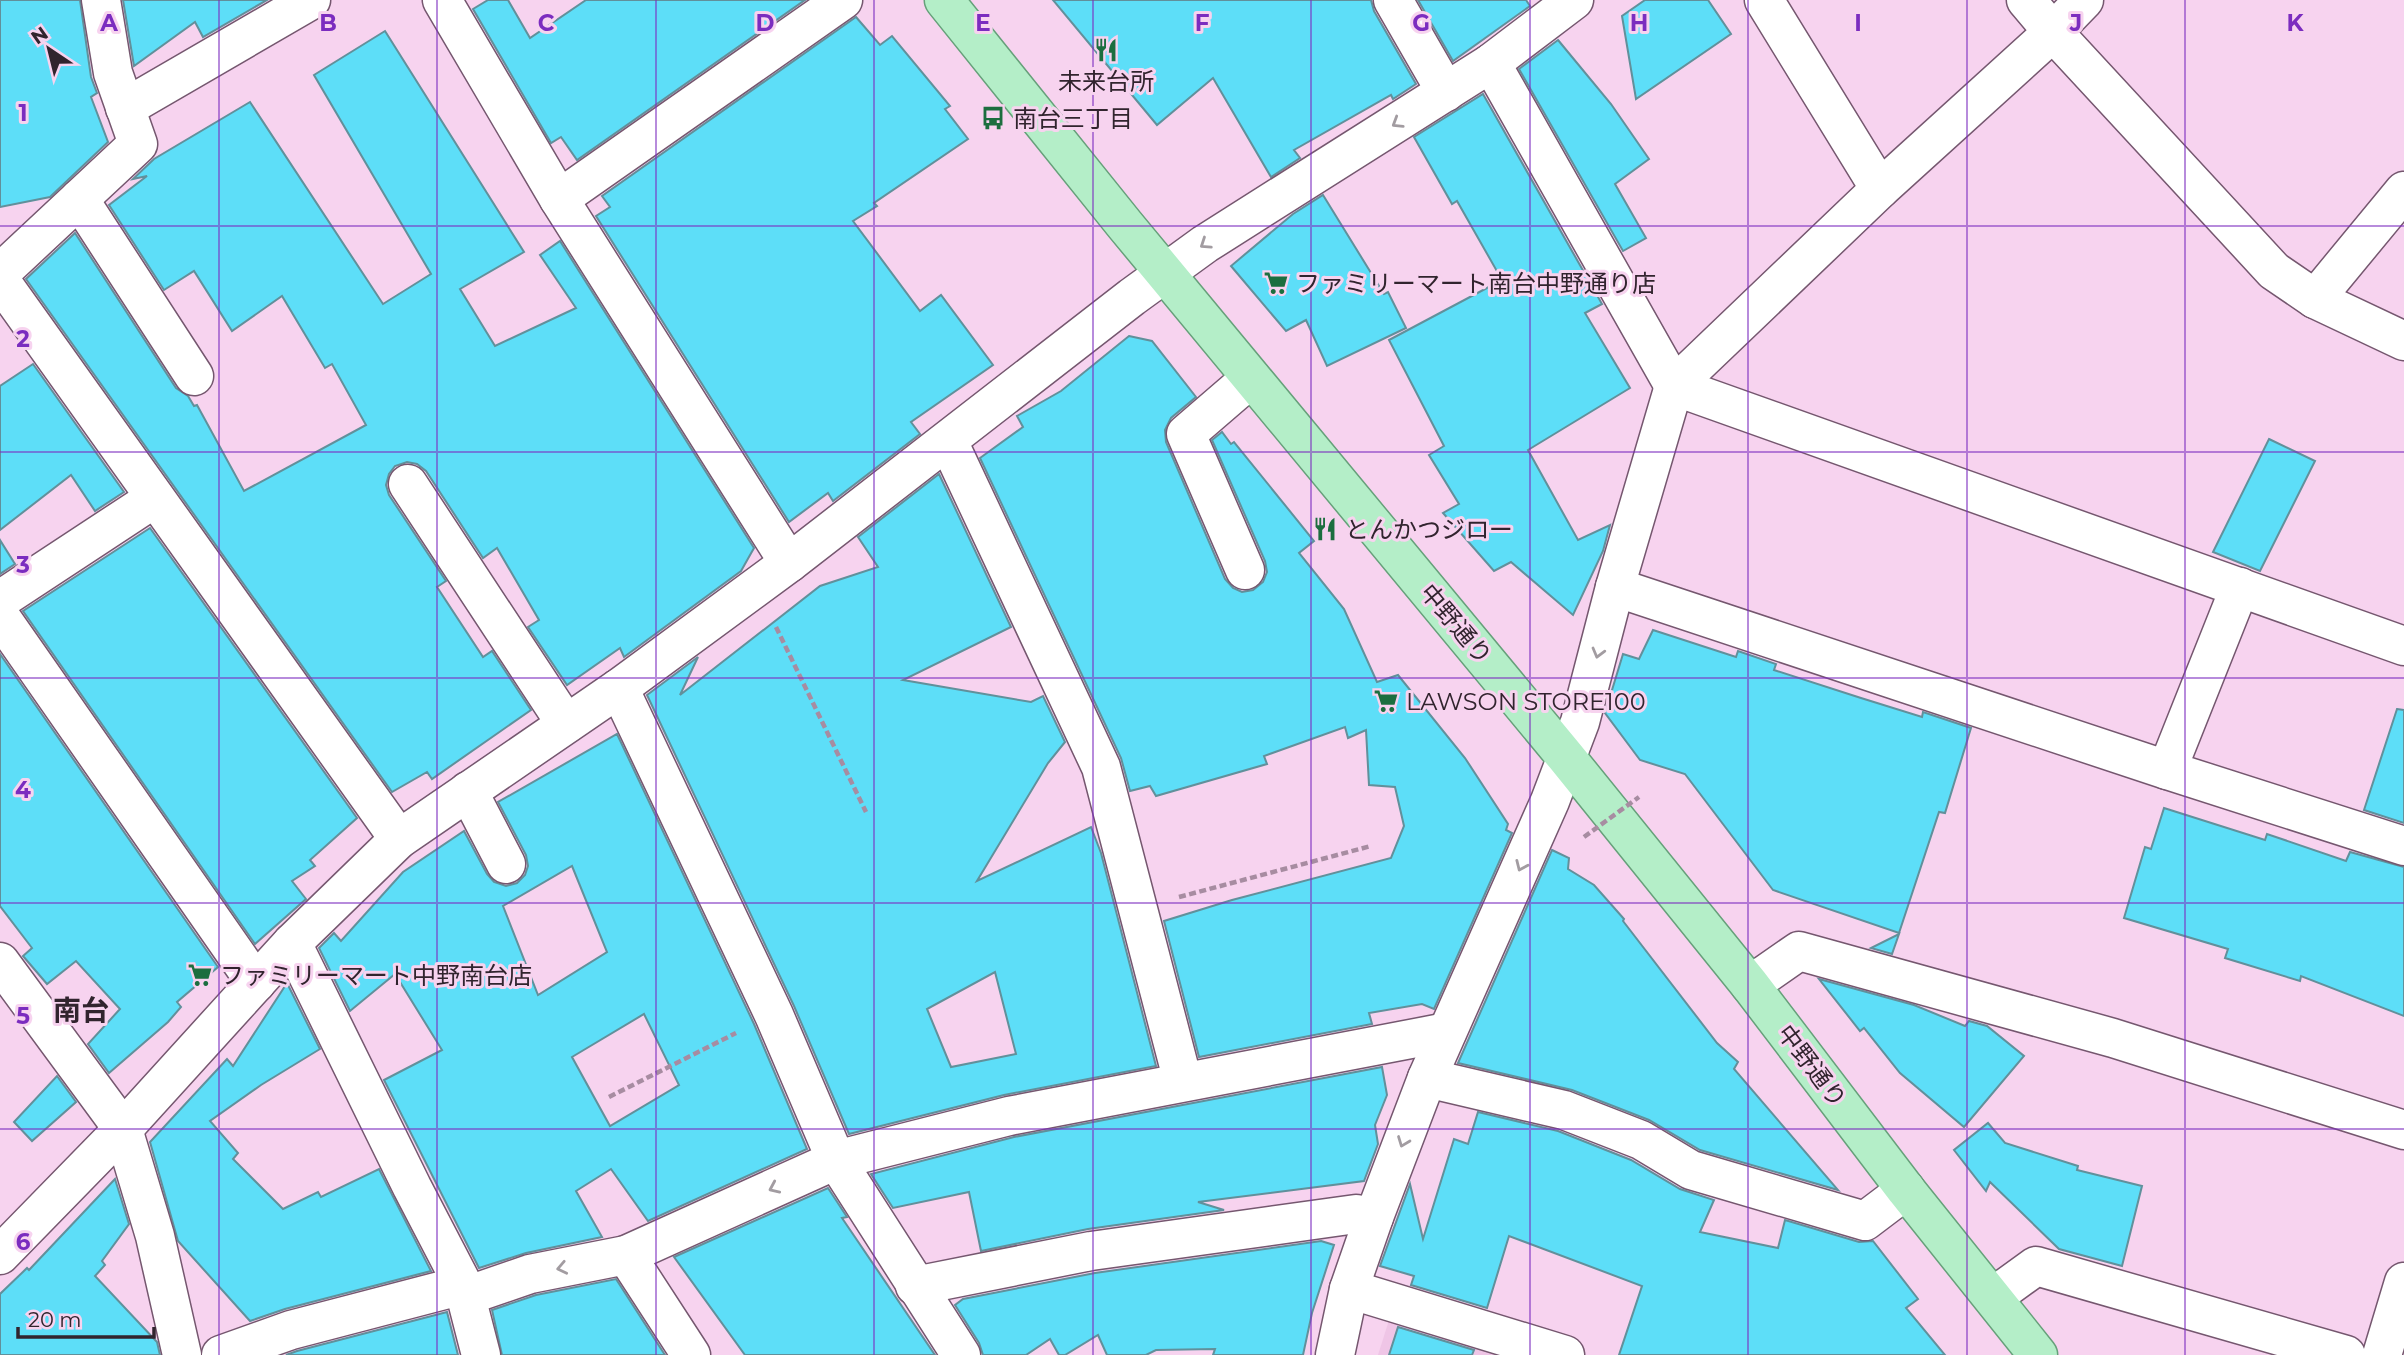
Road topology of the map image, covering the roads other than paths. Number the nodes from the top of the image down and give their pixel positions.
1 (101, 0) edge
2 (311, 0) edge
3 (442, 0) edge
4 (842, 0) edge
5 (944, 0) edge
6 (1393, 0) edge
7 (1574, 0) edge
8 (1764, 0) edge
9 (2026, 0) edge
10 (2084, 0) edge
11 (2053, 32) junction
12 (1491, 62) junction
13 (1447, 92) junction
14 (125, 108) junction
15 (1880, 189) junction
16 (2404, 191) edge
17 (79, 199) junction
18 (559, 199) junction
19 (0, 273) edge
20 (1165, 273) junction
21 (0, 280) edge
22 (2315, 299) junction
23 (2404, 341) edge
24 (194, 376) dead end
25 (1251, 378) junction
26 (1674, 386) junction
27 (948, 441) junction
28 (408, 484) dead end
29 (155, 498) junction
30 (789, 563) junction
31 (1245, 570) dead end
32 (1615, 587) junction
33 (2241, 587) junction
34 (0, 600) edge
35 (0, 617) edge
36 (2404, 646) edge
37 (619, 688) junction
38 (566, 724) junction
39 (1565, 756) junction
40 (2167, 770) junction
41 (468, 792) junction
42 (399, 839) junction
43 (2404, 846) edge
44 (506, 864) dead end
45 (292, 943) junction
46 (0, 962) edge
47 (256, 982) junction
48 (1750, 985) junction
49 (1447, 1032) junction
50 (1427, 1078) junction
51 (1183, 1082) junction
52 (123, 1129) junction
53 (2404, 1130) edge
54 (836, 1160) junction
55 (1906, 1190) junction
56 (1374, 1217) junction
57 (0, 1255) edge
58 (626, 1255) junction
59 (2404, 1282) edge
60 (915, 1286) junction
61 (1349, 1289) junction
62 (465, 1291) junction
63 (1993, 1297) junction
64 (182, 1355) edge
65 (221, 1355) edge
66 (481, 1355) edge
67 (691, 1355) edge
68 (961, 1355) edge
69 (1335, 1355) edge
70 (1565, 1355) edge
71 (2038, 1355) edge
72 (2346, 1355) edge
73 (2382, 1355) edge

1 - 14 street
2 - 14 street
3 - 18 street
4 - 18 street
5 - 20 main road, 中野通り
6 - 13 street
7 - 12 street
8 - 15 street
9 - 11 street
10 - 11 street
11 - 15 street
11 - 22 street
12 - 13 street
12 - 26 street
13 -> 20 street
14 - 17 street
15 - 26 street
16 - 22 street
17 - 19 street
17 - 24 street
18 - 30 street
20 - 25 main road, 中野通り
20 - 27 street
21 - 29 street
22 - 23 street
25 - 31 street
25 - 39 main road, 中野通り
26 - 32 street
26 - 33 street
27 - 30 street
27 - 51 street
28 - 38 street
29 - 34 street
29 - 42 street
30 - 37 street
32 -> 39 street
32 - 40 street
33 - 36 street
33 - 40 street
35 - 47 street
37 - 38 street
37 - 54 street
38 - 41 street
39 - 48 main road, 中野通り
39 -> 49 street
40 - 43 street
41 - 42 street
41 - 44 street
42 - 45 street
45 - 47 street
45 - 62 street
46 - 52 street
47 - 52 street
48 - 53 street
48 - 55 main road, 中野通り
49 - 50 street
49 - 51 street
50 - 55 street
50 -> 56 street
51 - 54 street
52 - 57 street
52 - 64 street
54 -> 58 street
54 - 60 street
55 - 63 main road, 中野通り
56 - 60 street
56 - 61 street
58 -> 62 street
58 - 67 street
59 - 73 street
60 - 68 street
61 - 69 street
61 - 70 street
62 - 65 street
62 - 66 street
63 - 71 main road, 中野通り
63 - 72 street

